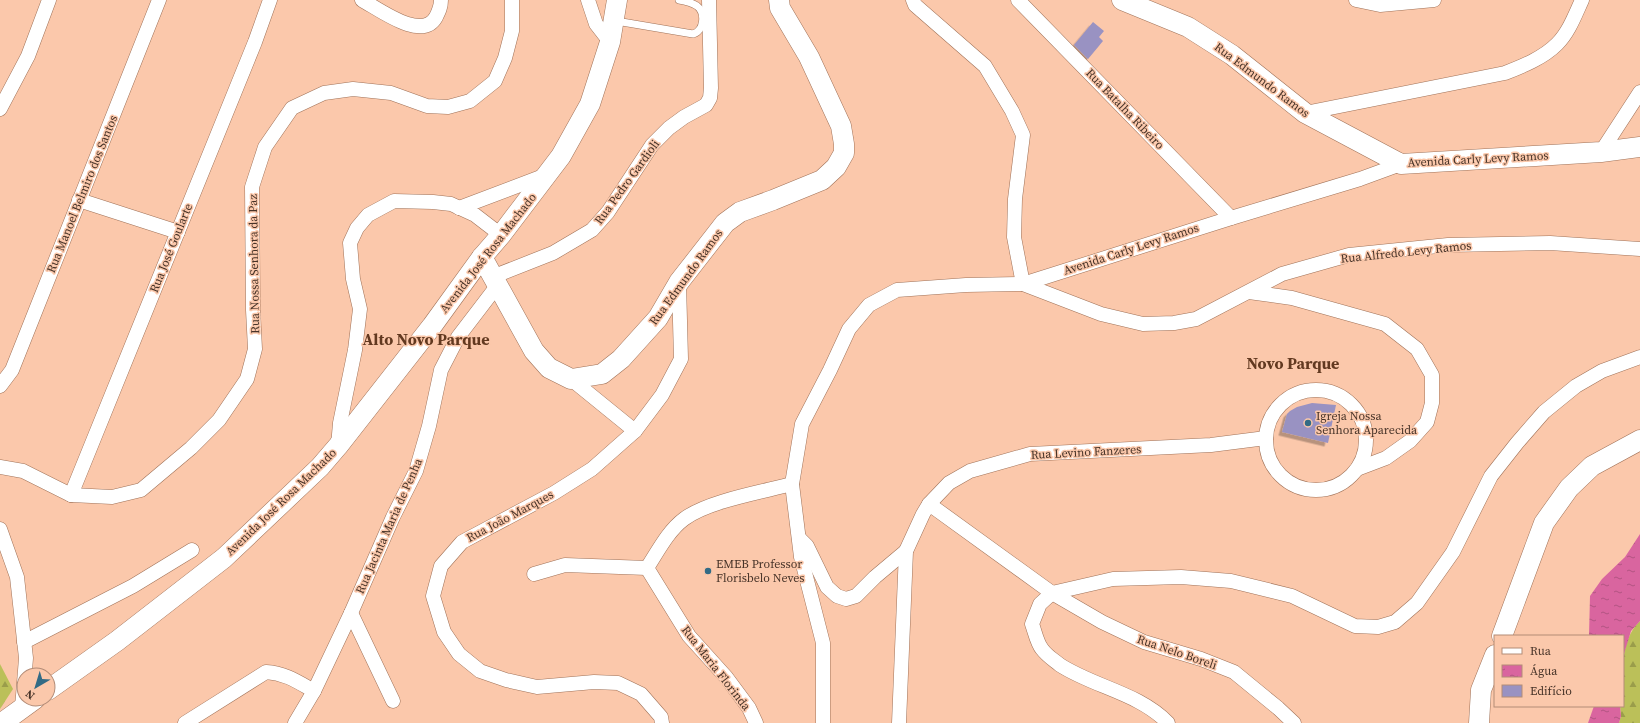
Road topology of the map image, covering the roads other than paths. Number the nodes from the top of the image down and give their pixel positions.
1 (49, 0) edge
2 (159, 0) edge
3 (270, 0) edge
4 (362, 0) edge
5 (441, 0) edge
6 (512, 0) edge
7 (588, 0) edge
8 (617, 0) edge
9 (678, 0) edge
10 (709, 0) edge
11 (779, 0) edge
12 (913, 0) edge
13 (1018, 0) edge
14 (1122, 0) edge
15 (1356, 0) edge
16 (1434, 0) edge
17 (1582, 0) edge
18 (613, 21) junction
19 (610, 42) junction
20 (1640, 92) edge
21 (0, 109) edge
22 (1305, 113) junction
23 (1640, 147) edge
24 (1601, 152) junction
25 (1401, 164) junction
26 (548, 174) junction
27 (80, 200) junction
28 (459, 208) junction
29 (1231, 218) junction
30 (178, 232) junction
31 (502, 235) junction
32 (1640, 249) edge
33 (482, 258) junction
34 (494, 282) junction
35 (679, 282) junction
36 (1023, 284) junction
37 (1249, 292) junction
38 (1640, 357) edge
39 (571, 380) junction
40 (0, 386) edge
41 (635, 431) junction
42 (1266, 438) junction
43 (1640, 440) edge
44 (338, 446) junction
45 (0, 467) edge
46 (1357, 469) junction
47 (792, 484) junction
48 (71, 495) junction
49 (929, 504) junction
50 (0, 529) edge
51 (798, 536) junction
52 (192, 550) dead end
53 (906, 551) junction
54 (647, 568) junction
55 (534, 574) dead end
56 (1052, 593) junction
57 (351, 613) junction
58 (1502, 635) edge
59 (24, 642) junction
60 (1494, 658) edge
61 (27, 667) edge
62 (56, 684) edge
63 (314, 691) junction
64 (393, 701) dead end
65 (24, 707) edge
66 (2, 723) edge
67 (185, 723) edge
68 (295, 723) edge
69 (662, 723) edge
70 (756, 723) edge
71 (823, 723) edge
72 (899, 723) edge
73 (1168, 723) edge
74 (1294, 723) edge
75 (1479, 723) edge

1 - 21 street
2 - 27 street, Rua Manoel Belmiro dos Santos
3 - 30 street, Rua José Goularte
4 - 5 street
6 - 48 street, Rua Nossa Senhora da Paz
7 - 19 street
8 - 18 street, Avenida José Rosa Machado
9 - 18 lane
10 - 34 street, Rua Pedro Gardioli
11 - 35 street, Rua Edmundo Ramos
12 - 36 street
13 - 29 street, Rua Batalha Ribeiro
14 - 22 street, Rua Edmundo Ramos
15 - 16 street
17 - 22 street
18 - 19 street, Avenida José Rosa Machado
19 - 26 street, Avenida José Rosa Machado
20 - 24 street
22 - 25 street, Rua Edmundo Ramos
23 - 24 street, Avenida Carly Levy Ramos
24 - 25 street, Avenida Carly Levy Ramos
25 - 29 street, Avenida Carly Levy Ramos
26 - 28 street
26 - 31 street, Avenida José Rosa Machado
27 - 30 street
27 - 40 street, Rua Manoel Belmiro dos Santos
28 - 31 street
28 - 44 street
29 - 36 street, Avenida Carly Levy Ramos
30 - 48 street, Rua José Goularte
31 - 33 street, Avenida José Rosa Machado
32 - 37 street, Rua Alfredo Levy Ramos
33 - 34 street
33 - 44 street, Avenida José Rosa Machado
34 - 39 street
34 - 57 street, Rua Jacinta Maria de Penha
35 - 39 street, Rua Edmundo Ramos
35 - 41 street, Rua João Marques
36 - 37 street, Rua Alfredo Levy Ramos
36 - 47 street, Avenida Carly Levy Ramos
37 - 46 street
38 - 56 street
39 - 41 street
41 - 69 street, Rua João Marques
42 - 46 street
42 - 46 street
42 - 49 street, Rua Levino Fanzeres
43 - 58 street
44 - 62 street, Avenida José Rosa Machado
45 - 48 street, Rua Nossa Senhora da Paz
47 - 51 street, Avenida Carly Levy Ramos
47 - 54 street
49 - 53 street, Rua Levino Fanzeres
49 - 56 street, Rua Nelo Boreli
50 - 59 street
51 - 53 street
51 - 71 street
52 - 59 street
53 - 72 street, Rua Levino Fanzeres
54 - 55 street
54 - 70 street, Rua Maria Florinda
56 - 73 street
56 - 74 street, Rua Nelo Boreli
57 - 63 street, Rua Jacinta Maria de Penha
57 - 64 street
59 - 61 street
60 - 75 street
63 - 67 street
63 - 68 street, Rua Jacinta Maria de Penha
65 - 66 street

